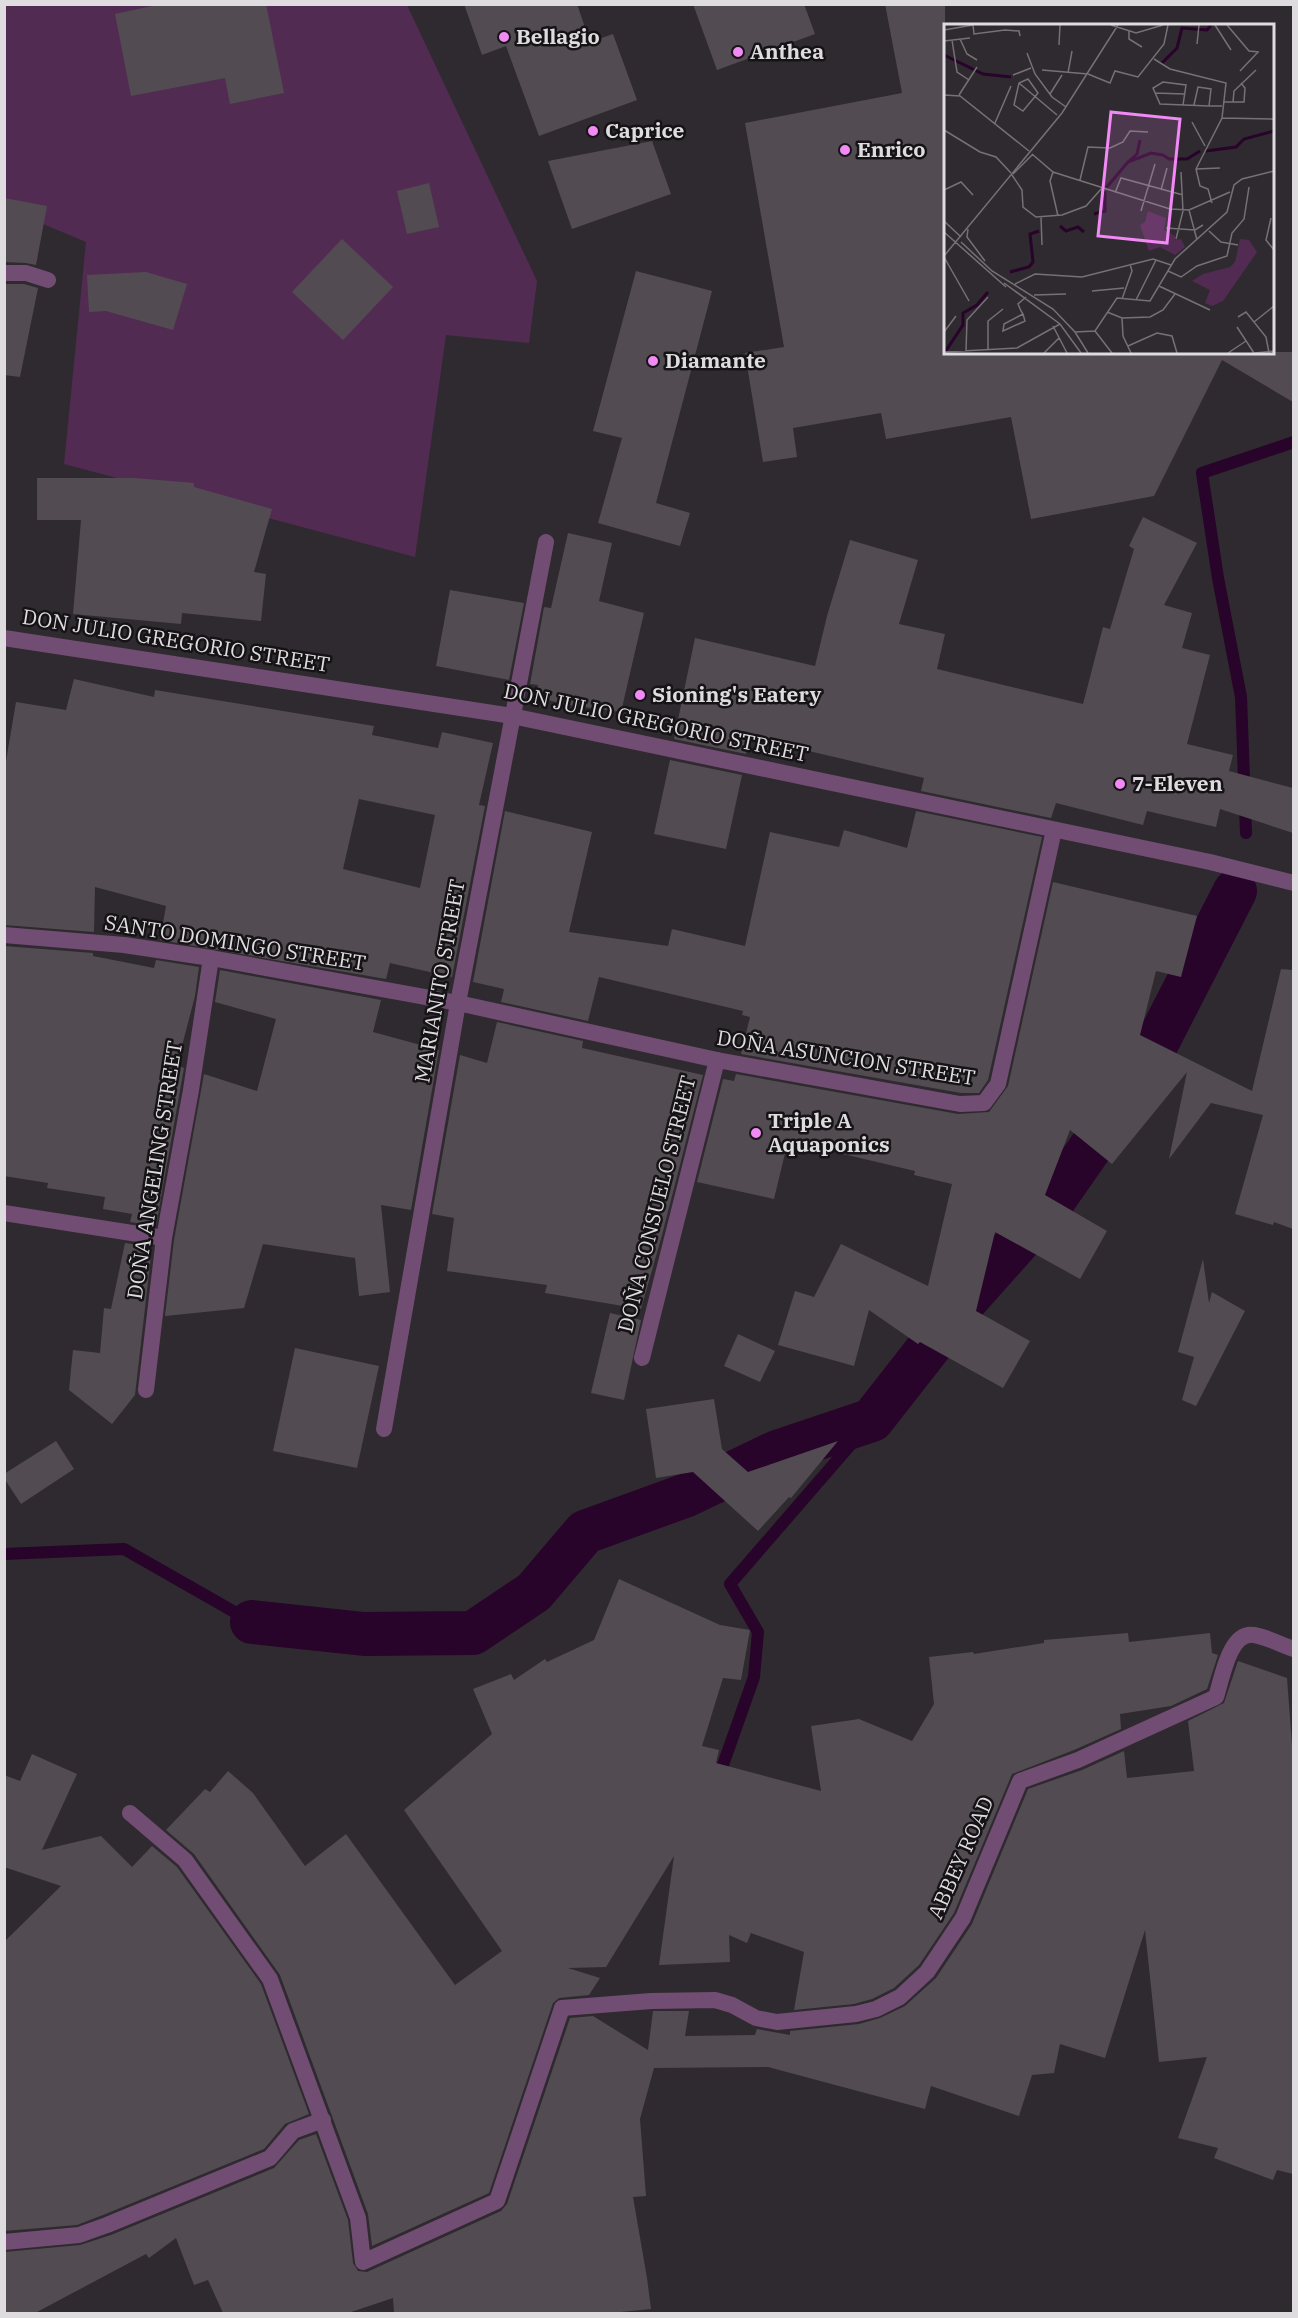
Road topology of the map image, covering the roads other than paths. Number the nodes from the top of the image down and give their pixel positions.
1 (4, 273) edge
2 (48, 280) dead end
3 (546, 542) dead end
4 (4, 638) edge
5 (512, 716) junction
6 (1054, 830) junction
7 (1293, 883) edge
8 (4, 935) edge
9 (211, 958) junction
10 (458, 1003) junction
11 (717, 1060) junction
12 (4, 1213) edge
13 (164, 1238) junction
14 (642, 1358) dead end
15 (146, 1390) dead end
16 (384, 1430) dead end
17 (1293, 1649) edge
18 (130, 1813) dead end
19 (323, 2120) junction
20 (4, 2242) edge

1 - 2 street
3 - 5 street, MARIANITO STREET
4 - 5 street, DON JULIO GREGORIO STREET
5 - 6 street, DON JULIO GREGORIO STREET
5 - 10 street, MARIANITO STREET
6 - 7 street, DON JULIO GREGORIO STREET
6 - 11 street, DOÑA ASUNCION STREET
8 - 9 street, SANTO DOMINGO STREET
9 - 10 street, SANTO DOMINGO STREET
9 - 13 street, DOÑA ANGELING STREET
10 - 11 street, DOÑA ASUNCION STREET
10 - 16 street, MARIANITO STREET
11 - 14 street, DOÑA CONSUELO STREET
12 - 13 street
13 - 15 street, DOÑA ANGELING STREET
17 - 19 street, ABBEY ROAD
18 - 19 street
19 - 20 street

